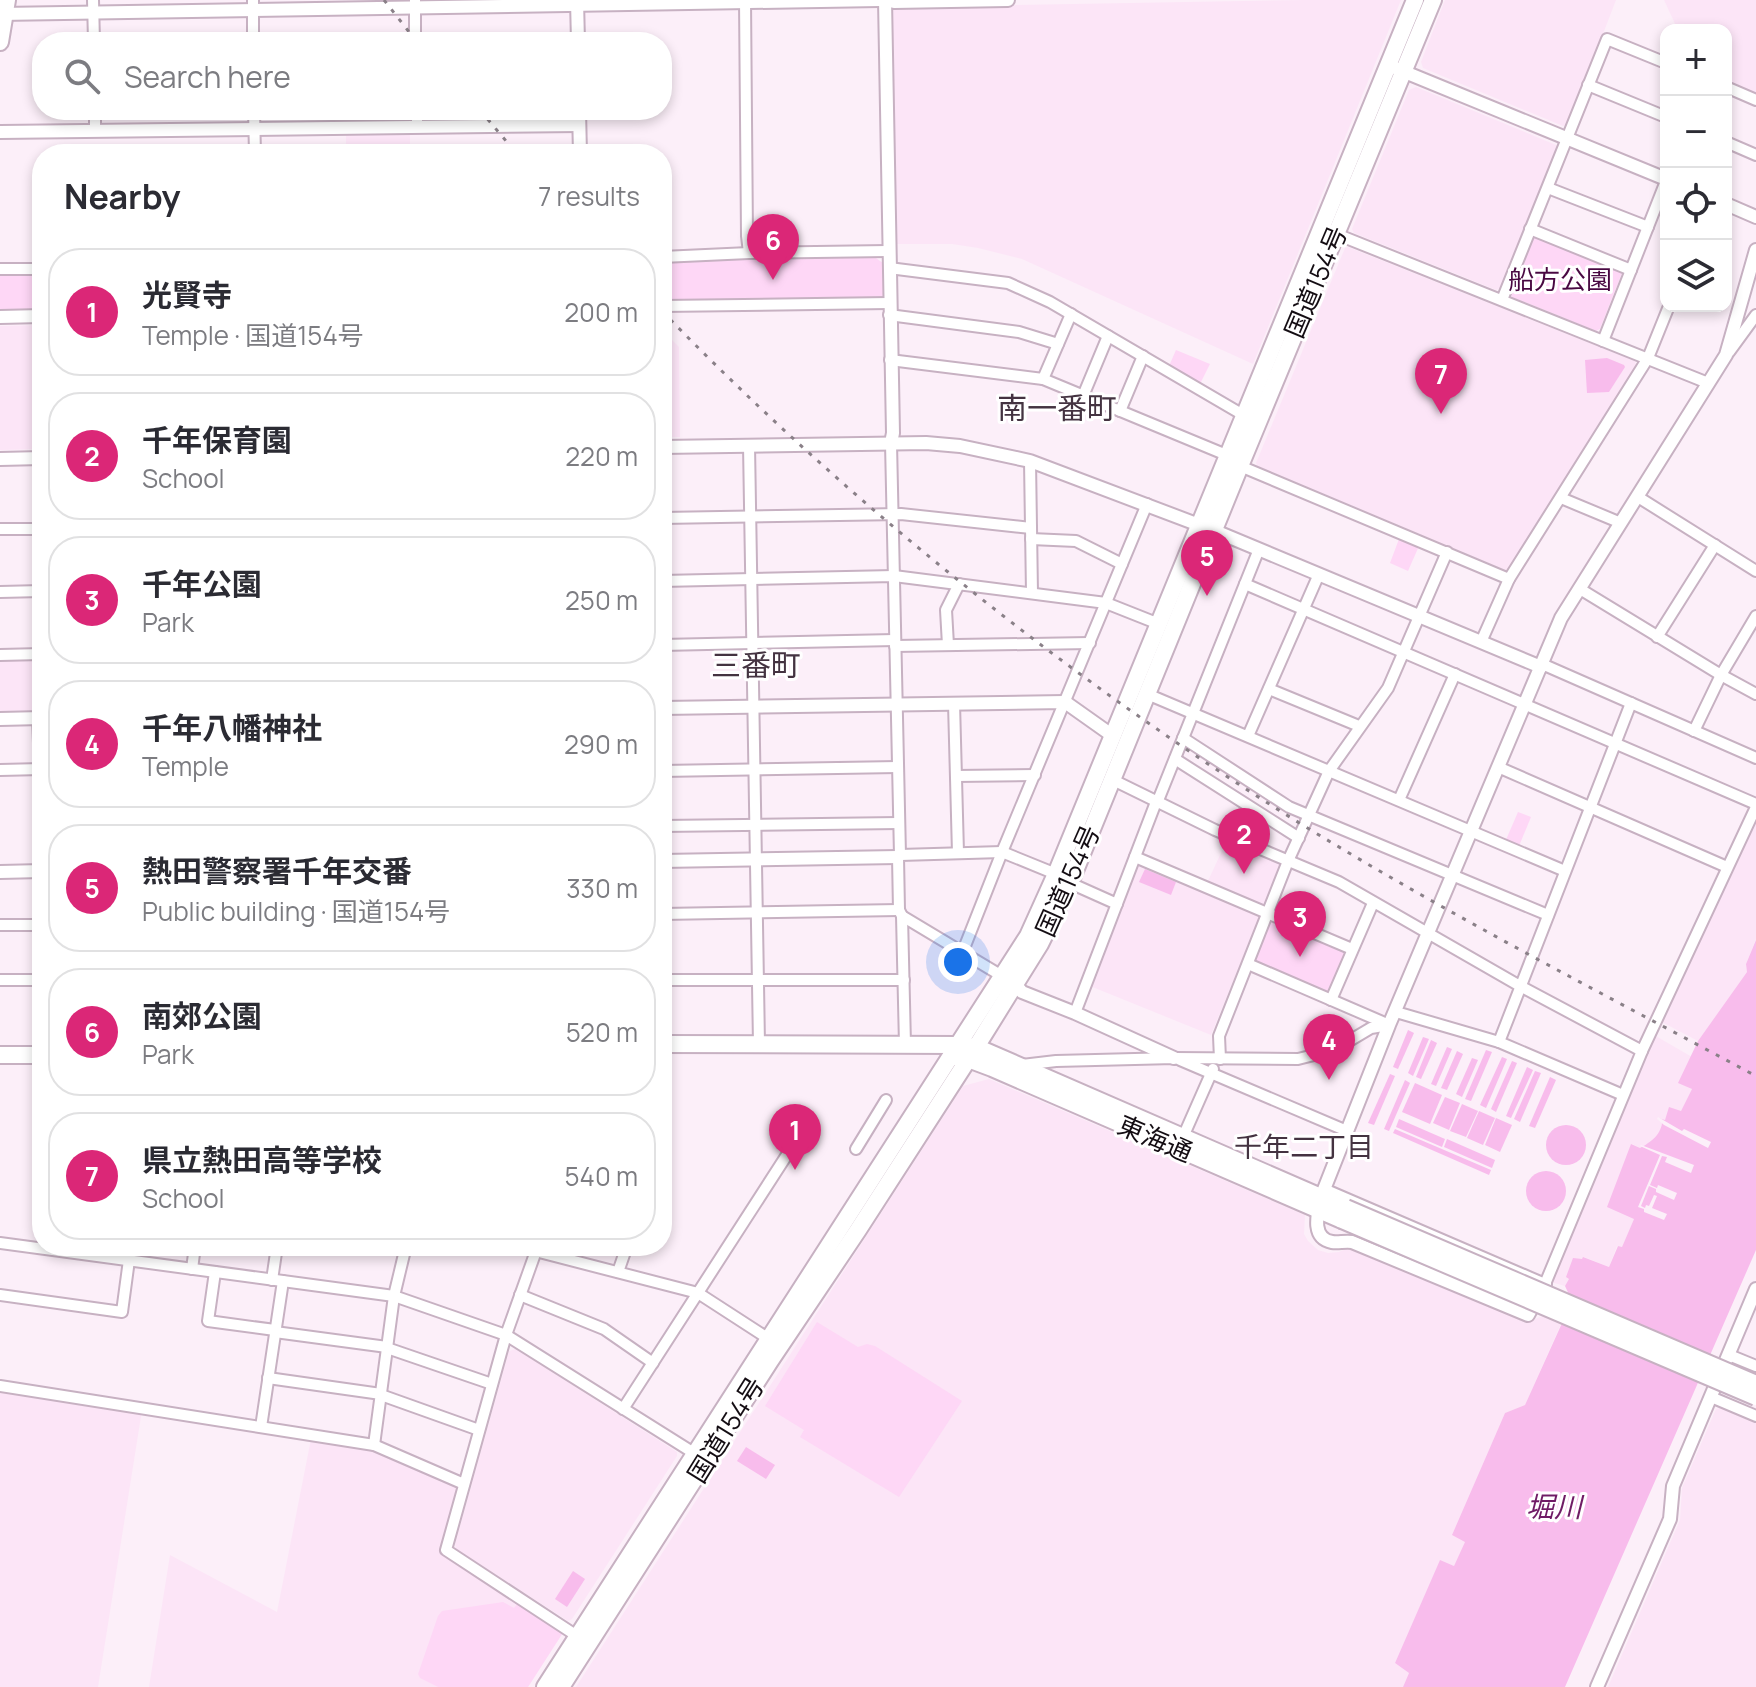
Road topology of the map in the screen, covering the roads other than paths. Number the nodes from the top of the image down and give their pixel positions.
1 (883, 0) edge
2 (1008, 0) edge
3 (1415, 0) edge
4 (1433, 0) edge
5 (745, 1) edge
6 (577, 2) edge
7 (415, 4) edge
8 (253, 5) edge
9 (93, 6) edge
10 (2, 7) edge
11 (94, 32) edge
12 (253, 32) edge
13 (415, 32) edge
14 (578, 32) edge
15 (0, 42) edge
16 (1660, 61) edge
17 (1396, 68) junction
18 (1588, 85) junction
19 (1732, 90) edge
20 (1756, 100) edge
21 (1660, 115) edge
22 (95, 120) edge
23 (255, 120) edge
24 (417, 120) edge
25 (579, 120) edge
26 (579, 125) junction
27 (417, 127) junction
28 (255, 129) junction
29 (95, 131) junction
30 (0, 132) edge
31 (1567, 138) junction
32 (255, 144) edge
33 (580, 144) edge
34 (1732, 145) edge
35 (1756, 155) edge
36 (1660, 177) edge
37 (1548, 188) junction
38 (1660, 196) edge
39 (1732, 207) edge
40 (1756, 217) edge
41 (1648, 227) junction
42 (1530, 229) junction
43 (1336, 234) junction
44 (1756, 250) edge
45 (888, 251) junction
46 (749, 253) junction
47 (672, 257) edge
48 (889, 268) junction
49 (0, 269) edge
50 (32, 269) edge
51 (1631, 270) junction
52 (1502, 300) junction
53 (672, 306) edge
54 (889, 309) junction
55 (1667, 312) edge
56 (1071, 314) junction
57 (32, 316) edge
58 (0, 317) edge
59 (1755, 320) edge
60 (1108, 336) junction
61 (1603, 341) junction
62 (1058, 344) junction
63 (1726, 355) junction
64 (1143, 356) junction
65 (1648, 358) junction
66 (890, 360) junction
67 (1043, 379) junction
68 (1708, 383) junction
69 (1083, 396) junction
70 (1120, 411) junction
71 (1245, 416) junction
72 (891, 443) junction
73 (749, 445) junction
74 (672, 447) edge
75 (32, 458) edge
76 (0, 459) edge
77 (1030, 461) junction
78 (1234, 461) junction
79 (1638, 497) junction
80 (1561, 498) junction
81 (1147, 504) junction
82 (893, 514) junction
83 (750, 516) junction
84 (672, 518) edge
85 (1621, 523) junction
86 (1207, 528) junction
87 (0, 529) edge
88 (32, 529) edge
89 (1031, 533) junction
90 (1715, 545) junction
91 (1259, 549) junction
92 (1447, 552) junction
93 (1122, 564) junction
94 (1756, 571) edge
95 (1319, 574) junction
96 (894, 576) junction
97 (751, 579) junction
98 (1509, 579) junction
99 (672, 581) edge
100 (959, 584) junction
101 (1245, 584) junction
102 (1580, 589) junction
103 (32, 591) edge
104 (0, 592) edge
105 (1032, 593) junction
106 (1106, 603) junction
107 (1304, 609) junction
108 (1418, 616) junction
109 (1756, 616) edge
110 (1159, 624) junction
111 (1657, 637) junction
112 (1481, 642) junction
113 (752, 643) junction
114 (895, 643) junction
115 (1090, 643) junction
116 (672, 645) edge
117 (948, 645) junction
118 (1403, 652) junction
119 (32, 654) edge
120 (0, 655) edge
121 (1541, 666) junction
122 (1455, 674) junction
123 (1721, 675) junction
124 (1269, 689) junction
125 (1147, 694) junction
126 (1756, 694) edge
127 (1065, 702) junction
128 (954, 703) junction
129 (1631, 703) junction
130 (897, 704) junction
131 (1525, 704) junction
132 (753, 707) junction
133 (672, 708) edge
134 (1193, 713) junction
135 (32, 718) edge
136 (0, 719) edge
137 (1359, 726) junction
138 (1694, 731) junction
139 (1113, 736) junction
140 (1248, 736) junction
141 (1183, 738) junction
142 (1615, 744) junction
143 (1756, 758) edge
144 (1175, 759) junction
145 (898, 767) junction
146 (1498, 767) junction
147 (32, 769) edge
148 (754, 769) junction
149 (0, 770) edge
150 (672, 771) edge
151 (1329, 771) junction
152 (1035, 775) junction
153 (956, 776) junction
154 (1111, 779) junction
155 (1399, 800) junction
156 (1156, 802) junction
157 (1756, 806) edge
158 (1589, 807) junction
159 (1308, 816) junction
160 (899, 823) junction
161 (755, 825) junction
162 (672, 826) edge
163 (1471, 831) junction
164 (1299, 838) junction
165 (1002, 852) junction
166 (958, 853) junction
167 (899, 856) junction
168 (1135, 857) junction
169 (756, 859) junction
170 (672, 861) edge
171 (1288, 861) junction
172 (1727, 867) junction
173 (32, 871) edge
174 (1565, 871) junction
175 (0, 872) edge
176 (1452, 876) junction
177 (1063, 879) junction
178 (1373, 903) junction
179 (1117, 904) junction
180 (757, 912) junction
181 (900, 913) junction
182 (1268, 913) junction
183 (672, 914) edge
184 (1548, 915) junction
185 (0, 925) edge
186 (32, 925) edge
187 (1428, 934) junction
188 (1352, 949) junction
189 (963, 951) junction
190 (1248, 964) junction
191 (0, 980) edge
192 (32, 980) edge
193 (672, 980) edge
194 (758, 980) junction
195 (904, 980) junction
196 (1009, 980) junction
197 (1520, 986) junction
198 (1331, 1000) junction
199 (1396, 1012) junction
200 (1075, 1013) junction
201 (1389, 1025) junction
202 (1499, 1042) junction
203 (0, 1044) edge
204 (32, 1044) edge
205 (672, 1044) edge
206 (759, 1044) junction
207 (905, 1045) junction
208 (954, 1050) junction
209 (1642, 1051) junction
210 (972, 1053) junction
211 (0, 1055) edge
212 (32, 1055) edge
213 (672, 1055) edge
214 (1174, 1058) junction
215 (1219, 1059) junction
216 (1016, 1066) junction
217 (1212, 1074) junction
218 (1623, 1095) junction
219 (886, 1100) dead end
220 (1347, 1131) junction
221 (1183, 1137) junction
222 (792, 1147) dead end
223 (856, 1149) dead end
224 (1321, 1198) junction
225 (0, 1243) edge
226 (32, 1247) edge
227 (94, 1256) edge
228 (131, 1256) edge
229 (194, 1256) edge
230 (277, 1256) edge
231 (404, 1256) edge
232 (533, 1256) edge
233 (563, 1256) edge
234 (624, 1256) edge
235 (130, 1261) junction
236 (192, 1269) junction
237 (215, 1272) junction
238 (618, 1272) junction
239 (277, 1280) junction
240 (1545, 1284) junction
241 (1756, 1289) edge
242 (698, 1293) junction
243 (0, 1295) edge
244 (520, 1295) junction
245 (394, 1296) junction
246 (1568, 1310) junction
247 (275, 1331) junction
248 (506, 1335) junction
249 (769, 1339) junction
250 (387, 1348) junction
251 (1729, 1355) junction
252 (653, 1363) junction
253 (1756, 1366) edge
254 (1756, 1374) edge
255 (268, 1378) junction
256 (492, 1384) junction
257 (1756, 1384) edge
258 (0, 1386) edge
259 (381, 1394) junction
260 (1711, 1397) junction
261 (1756, 1397) edge
262 (1756, 1406) edge
263 (623, 1409) junction
264 (1756, 1416) edge
265 (261, 1427) junction
266 (479, 1430) junction
267 (374, 1445) junction
268 (701, 1458) junction
269 (464, 1484) junction
270 (577, 1636) junction
271 (545, 1687) edge
272 (561, 1687) edge
273 (1597, 1687) edge

1 - 2 street
1 - 5 street
1 - 45 street
3 - 17 main road, 国道154号
4 - 17 main road, 国道154号
5 - 6 street
5 - 46 street
6 - 7 street
6 - 14 street
7 - 8 street
7 - 13 street
8 - 9 street
8 - 12 street
9 - 10 street
9 - 11 street
10 - 15 main road
16 - 18 street
17 - 31 street
17 - 43 main road, 国道154号
17 - 71 main road, 国道154号
18 - 21 street
18 - 31 street
19 - 20 street
22 - 29 street
23 - 28 street
24 - 27 street
25 - 26 street
26 - 27 street
26 - 33 street
27 - 28 street
28 - 29 street
28 - 32 street
29 - 30 street
31 - 36 street
31 - 37 street
34 - 35 street
37 - 41 street
37 - 42 street
38 - 41 street
39 - 40 street
41 - 51 street
42 - 51 street
42 - 52 street
43 - 52 street
43 - 78 main road, 国道154号
44 - 63 street
45 - 46 street
45 - 48 street
46 - 47 street
48 - 54 street
48 - 56 street
49 - 50 street
51 - 61 street
52 - 61 street
53 - 54 street
54 - 62 street
54 - 66 street
55 - 65 street
56 - 60 street
56 - 62 street
57 - 58 street
59 - 63 street
60 - 64 street
60 - 69 street
61 - 65 street
62 - 67 street
63 - 68 street
64 - 70 street
64 - 71 street
65 - 68 street
65 - 80 street
66 - 67 street
66 - 72 street
67 - 69 street
68 - 79 street
69 - 70 street
70 - 78 street
71 - 78 main road, 国道154号
72 - 73 street
72 - 77 street
72 - 82 street
73 - 74 street
73 - 83 street
75 - 76 street
77 - 81 street
77 - 89 street
78 - 86 main road, 国道154号
78 - 92 street
79 - 85 street
79 - 90 street
80 - 85 street
80 - 98 street
81 - 86 street
81 - 93 street
82 - 83 street
82 - 89 street
82 - 96 street
83 - 84 street
83 - 97 street
85 - 102 street
86 - 91 street
86 - 110 main road, 国道154号
86 - 125 main road, 国道154号
87 - 88 street
89 - 93 street
89 - 105 street
90 - 94 street
90 - 111 street
91 - 95 street
91 - 101 street
92 - 98 street
92 - 108 street
93 - 106 street
95 - 107 street
95 - 108 street
96 - 97 street
96 - 100 street
96 - 114 street
97 - 99 street
97 - 113 street
98 - 112 street
100 - 105 street
100 - 117 street
101 - 107 street
101 - 134 street
102 - 111 street
102 - 121 street
103 - 104 street
105 - 106 street
106 - 110 street
106 - 115 street
107 - 118 street
107 - 124 street
108 - 112 street
108 - 118 street
109 - 123 street
110 - 139 main road, 国道154号
111 - 123 street
112 - 121 street
113 - 114 street
113 - 116 street
113 - 132 street
114 - 117 street
114 - 130 street
115 - 117 street
115 - 127 street
118 - 122 street
118 - 137 street
119 - 120 street
121 - 129 street
121 - 131 street
122 - 131 street
122 - 155 street
123 - 126 street
123 - 138 street
124 - 137 street
124 - 140 street
125 - 134 street
125 - 154 main road, 国道154号
127 - 128 street
127 - 139 street
127 - 152 street
128 - 130 street
128 - 153 street
129 - 138 street
129 - 142 street
130 - 132 street
130 - 145 street
131 - 142 street
131 - 146 street
132 - 133 street
132 - 148 street
134 - 140 street
134 - 141 street
135 - 136 street
137 - 151 street
138 - 143 street
139 - 177 main road, 国道154号
140 - 151 street
141 - 144 street
141 - 159 street
142 - 157 street
142 - 158 street
144 - 156 street
144 - 164 street
145 - 148 street
145 - 160 street
146 - 158 street
146 - 163 street
147 - 149 street
148 - 150 street
148 - 161 street
151 - 155 street
151 - 159 street
152 - 153 street
152 - 165 street
153 - 166 street
154 - 156 street
154 - 177 main road, 国道154号
155 - 163 street
156 - 168 street
156 - 171 street
157 - 172 street
158 - 172 street
158 - 174 street
159 - 164 street
159 - 176 street
160 - 161 street
160 - 167 street
161 - 162 street
161 - 169 street
163 - 174 street
163 - 176 street
164 - 171 street
165 - 166 street
165 - 177 street
165 - 189 street
166 - 167 street
167 - 169 street
167 - 181 street
168 - 179 street
168 - 182 street
169 - 170 street
169 - 180 street
171 - 178 street
171 - 182 street
172 - 209 street
173 - 175 street
174 - 184 street
176 - 184 street
176 - 187 street
177 - 179 street
177 - 196 main road, 国道154号
178 - 187 street
178 - 188 street
179 - 200 street
180 - 181 street
180 - 183 street
180 - 194 street
181 - 189 street
181 - 195 street
182 - 188 street
182 - 190 street
184 - 197 street
185 - 186 street
187 - 197 street
187 - 199 street
188 - 198 street
189 - 196 street
190 - 198 street
190 - 215 street
191 - 192 street
193 - 194 street
194 - 195 street
194 - 206 street
195 - 207 street
196 - 200 street
196 - 208 main road, 国道154号
196 - 210 main road, 国道154号
197 - 202 street
197 - 209 street
198 - 201 street
199 - 201 street
199 - 202 street
200 - 214 street
201 - 215 street
201 - 220 street
202 - 218 street
203 - 204 main road
205 - 206 main road, 東海通
206 - 207 main road, 東海通
207 - 208 main road, 東海通
208 - 210 main road, 東海通
208 - 213 main road, 東海通
208 - 249 main road, 国道154号
209 - 218 street
210 - 216 main road, 東海通
210 - 224 main road, 東海通
210 - 268 main road, 国道154号
211 - 212 main road
214 - 215 street
214 - 216 street
214 - 217 street
215 - 217 street
216 - 221 main road, 東海通
217 - 220 street
217 - 221 street
218 - 240 street
219 - 223 street
220 - 224 street
221 - 224 main road, 東海通
222 - 242 street
224 - 240 street
224 - 240 street
224 - 246 main road, 東海通, bridge
225 - 226 street
227 - 235 street
228 - 235 street
229 - 236 street
230 - 239 street
231 - 245 street
232 - 244 street
233 - 238 street
234 - 238 street
235 - 236 street
235 - 243 street
236 - 237 street
237 - 239 street
237 - 247 street
238 - 242 street
239 - 245 street
239 - 247 street
241 - 251 street
242 - 249 street
242 - 252 street
244 - 248 street
244 - 252 street
245 - 248 street
245 - 250 street
246 - 254 main road
246 - 257 main road, 東海通, bridge
246 - 261 main road, 東海通, bridge
246 - 262 main road, bridge
247 - 250 street
247 - 255 street
248 - 256 street
248 - 263 street
249 - 268 main road, 国道154号
250 - 256 street
250 - 259 street
251 - 253 street
251 - 260 street
252 - 263 street
255 - 259 street
255 - 265 street
256 - 266 street
258 - 265 street
259 - 266 street
259 - 267 street
260 - 264 street
260 - 273 street
263 - 268 street
265 - 267 street
266 - 269 street
267 - 269 street
268 - 270 main road, 国道154号
268 - 272 main road, 国道154号
269 - 270 street
270 - 271 main road, 国道154号

